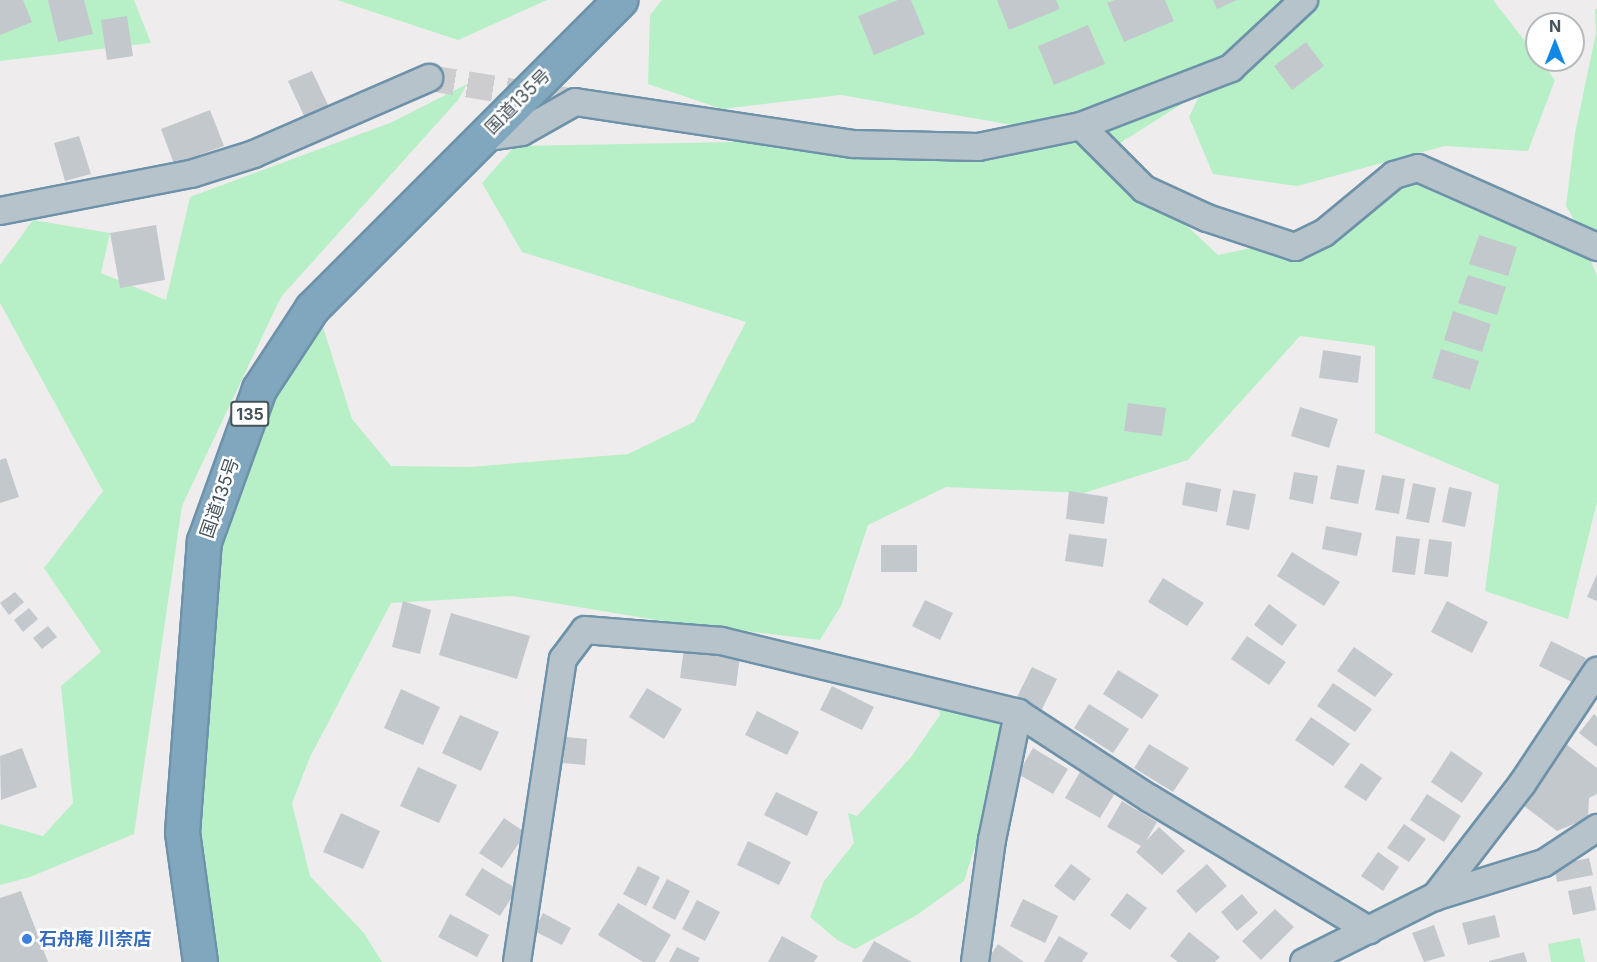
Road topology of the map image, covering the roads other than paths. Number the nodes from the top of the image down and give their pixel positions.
1 (620, 0) edge
2 (1304, 0) edge
3 (429, 78) tunnel mouth
4 (1081, 126) junction
5 (482, 138) junction
6 (0, 211) edge
7 (1597, 247) edge
8 (1597, 671) edge
9 (1018, 713) junction
10 (1597, 828) edge
11 (1434, 897) junction
12 (1369, 930) junction
13 (200, 962) edge
14 (517, 962) edge
15 (975, 962) edge
16 (1304, 962) edge

1 - 5 highway, 国道135号 / 135
2 - 4 street
3 - 6 street
4 - 5 street
4 - 7 street
5 - 13 highway, 国道135号 / 135
8 - 11 street
9 - 12 street
9 - 14 street
9 - 15 street
10 - 11 street
11 - 12 street
12 - 16 street

